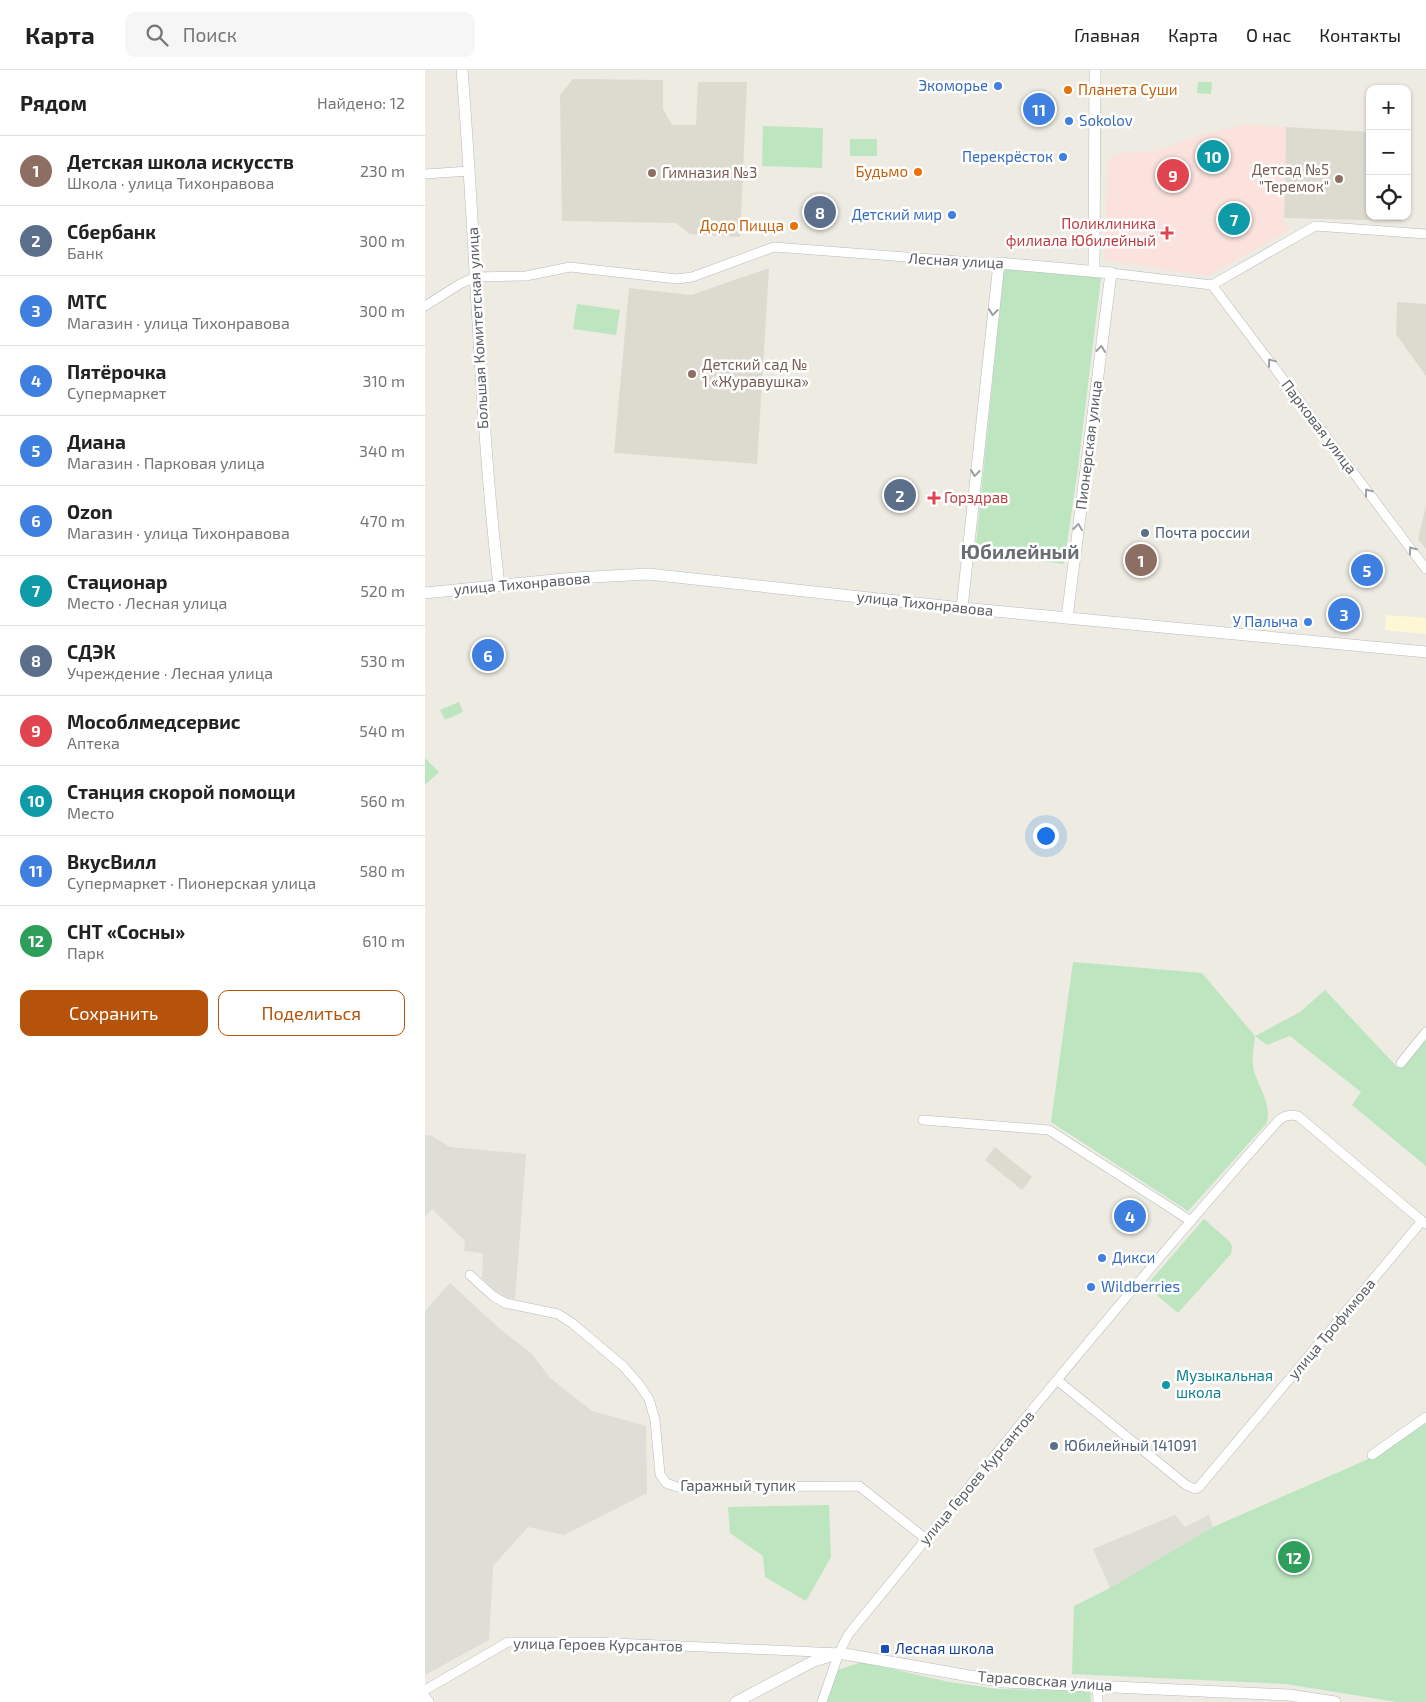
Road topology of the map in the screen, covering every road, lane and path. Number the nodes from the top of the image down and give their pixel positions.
1 (462, 70) edge
2 (1095, 70) edge
3 (469, 171) junction
4 (425, 174) edge
5 (1426, 234) edge
6 (999, 263) junction
7 (1095, 271) junction
8 (1111, 273) junction
9 (475, 277) junction
10 (1213, 285) junction
11 (425, 306) edge
12 (1426, 569) edge
13 (499, 585) junction
14 (425, 594) edge
15 (962, 608) junction
16 (1067, 618) junction
17 (1426, 652) edge
18 (1426, 1032) edge
19 (1401, 1063) dead end
20 (923, 1120) dead end
21 (1191, 1221) junction
22 (1424, 1222) edge
23 (470, 1274) dead end
24 (1057, 1380) junction
25 (1426, 1417) edge
26 (1372, 1455) dead end
27 (926, 1539) junction
28 (839, 1653) junction
29 (1097, 1686) junction
30 (425, 1690) edge
31 (425, 1698) edge
32 (428, 1702) edge
33 (736, 1702) edge
34 (822, 1702) edge
35 (1098, 1702) edge
36 (1335, 1702) edge

1 - 3 street, Большая Комитетская улица
2 - 7 street
3 - 4 street
3 - 9 street, Большая Комитетская улица
5 - 10 street
6 - 7 street, Лесная улица
6 - 9 street, Лесная улица
6 -> 15 street
7 - 8 street, Лесная улица
8 - 10 street, Лесная улица
16 -> 8 street, Пионерская улица
9 - 11 street
9 - 13 street, Большая Комитетская улица
12 -> 10 street, Парковая улица
13 - 14 street, улица Тихонравова
13 - 15 street, улица Тихонравова
15 - 16 street, улица Тихонравова
16 - 17 street, улица Тихонравова
18 - 19 street
20 - 21 street
21 - 22 street, улица Героев Курсантов
21 - 24 street, улица Героев Курсантов
22 - 24 street, улица Трофимова
23 - 27 street, Гаражный тупик
24 - 27 street, улица Героев Курсантов
25 - 26 street
27 - 28 street, улица Героев Курсантов
28 - 29 street, Тарасовская улица
28 - 30 street, улица Героев Курсантов
28 - 33 street, Тарасовская улица
28 - 34 street
29 - 35 street
29 - 36 street, Тарасовская улица
31 - 32 street

